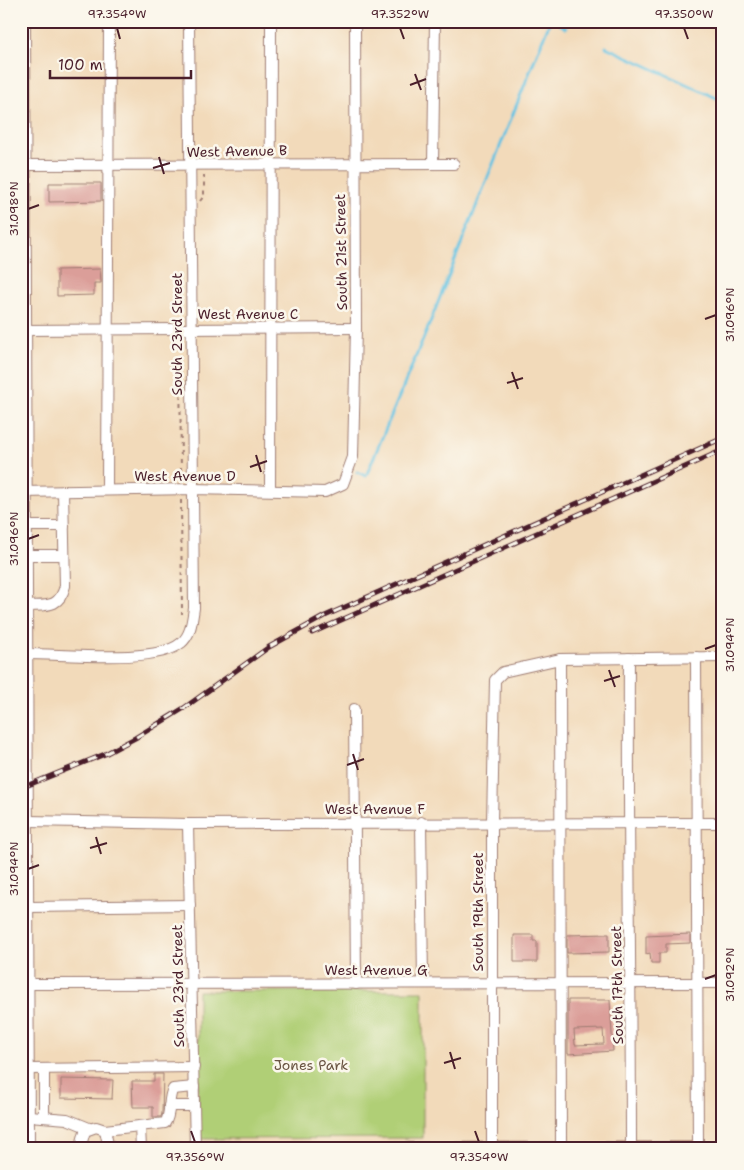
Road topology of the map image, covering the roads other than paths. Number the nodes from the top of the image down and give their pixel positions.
1 (24, 21) edge
2 (109, 21) edge
3 (189, 21) edge
4 (270, 21) edge
5 (355, 21) edge
6 (434, 21) edge
7 (354, 163) junction
8 (272, 164) junction
9 (433, 164) junction
10 (454, 164) dead end
11 (108, 165) junction
12 (190, 165) junction
13 (23, 166) edge
14 (190, 328) junction
15 (271, 328) junction
16 (356, 328) junction
17 (109, 329) junction
18 (24, 330) edge
19 (345, 480) joint
20 (193, 489) junction
21 (107, 490) junction
22 (270, 490) junction
23 (63, 491) junction
24 (24, 492) edge
25 (26, 526) junction
26 (64, 526) junction
27 (27, 555) junction
28 (64, 555) junction
29 (27, 606) junction
30 (24, 653) edge
31 (696, 657) junction
32 (723, 657) edge
33 (560, 658) junction
34 (629, 658) junction
35 (354, 709) dead end
36 (28, 821) junction
37 (353, 822) junction
38 (421, 822) junction
39 (492, 822) junction
40 (560, 822) junction
41 (628, 822) junction
42 (697, 822) junction
43 (723, 823) edge
44 (188, 824) junction
45 (190, 905) junction
46 (28, 907) junction
47 (423, 983) junction
48 (493, 983) junction
49 (560, 983) junction
50 (631, 983) junction
51 (698, 983) junction
52 (723, 983) edge
53 (29, 984) junction
54 (192, 984) junction
55 (356, 984) junction
56 (25, 1035) edge
57 (194, 1067) junction
58 (29, 1069) junction
59 (44, 1069) junction
60 (194, 1087) junction
61 (169, 1106) junction
62 (194, 1106) junction
63 (29, 1116) junction
64 (44, 1117) junction
65 (140, 1126) junction
66 (89, 1128) junction
67 (105, 1130) junction
68 (195, 1148) edge
69 (424, 1148) edge
70 (492, 1148) edge
71 (561, 1148) edge
72 (631, 1148) edge
73 (698, 1148) edge
74 (723, 1148) edge
75 (29, 1149) edge
76 (80, 1149) edge
77 (109, 1149) edge
78 (141, 1149) edge
79 (168, 1149) edge
80 (251, 1149) edge
81 (382, 1149) edge

1 - 13 street
2 - 11 street
3 - 12 street, South 23rd Street
4 - 8 street
5 - 7 street, South 21st Street
6 - 9 street
7 - 8 street, West Avenue B
7 - 9 street, West Avenue B
7 - 16 street, South 21st Street
8 - 12 street, West Avenue B
8 - 15 street
9 - 10 street, West Avenue B
11 - 12 street, West Avenue B
11 - 13 street, West Avenue B
11 - 17 street
12 - 14 street, South 23rd Street
13 - 18 street
14 - 15 street, West Avenue C
14 - 17 street, West Avenue C
14 - 20 street, South 23rd Street
15 - 16 street, West Avenue C
15 - 22 street
16 - 19 street, South 21st Street
17 - 18 street, West Avenue C
17 - 21 street
18 - 24 street
19 - 22 street, West Avenue D
20 - 21 street, West Avenue D
20 - 22 street, West Avenue D
20 - 30 street, South 23rd Street
21 - 23 street, West Avenue D
23 - 24 street, West Avenue D
23 - 26 street
24 - 25 street
25 - 26 street
25 - 27 street
26 - 28 street
27 - 28 street
27 - 29 street
28 - 29 street
29 - 30 street
30 - 36 street
31 - 32 street
31 - 34 street
31 - 42 street
33 - 34 street
33 - 39 street, South 19th Street
33 - 40 street
34 - 41 street, South 17th Street
35 - 37 street
36 - 44 street, West Avenue F
36 - 46 street
37 - 38 street, West Avenue F
37 - 44 street, West Avenue F
37 - 55 street
38 - 39 street, West Avenue F
38 - 47 street
39 - 40 street, West Avenue F
39 - 48 street, South 19th Street
40 - 41 street, West Avenue F
40 - 49 street
41 - 42 street, West Avenue F
41 - 50 street, South 17th Street
42 - 43 street, West Avenue F
42 - 51 street
44 - 45 street, South 23rd Street
45 - 46 street
45 - 54 street, South 23rd Street
46 - 53 street
47 - 48 street, West Avenue G
47 - 55 street, West Avenue G
48 - 49 street, West Avenue G
48 - 70 street, South 19th Street
49 - 50 street, West Avenue G
49 - 71 street
50 - 51 street, West Avenue G
50 - 72 street, South 17th Street
51 - 52 street, West Avenue G
51 - 73 street
53 - 54 street, West Avenue G
53 - 56 street
54 - 55 street, West Avenue G
54 - 57 street, South 23rd Street
56 - 58 street
57 - 59 street
57 - 60 street, South 23rd Street
58 - 59 street
58 - 63 street
59 - 64 street
60 - 61 street
60 - 62 street, South 23rd Street
61 - 62 street
61 - 65 street
62 - 68 street, South 23rd Street
63 - 64 street
63 - 75 street
64 - 66 street
65 - 67 street
65 - 78 street
66 - 67 street
66 - 76 street
67 - 77 street
68 - 79 main road
68 - 80 main road
69 - 70 main road
69 - 81 main road
70 - 71 main road
71 - 72 main road
72 - 73 main road
73 - 74 main road

